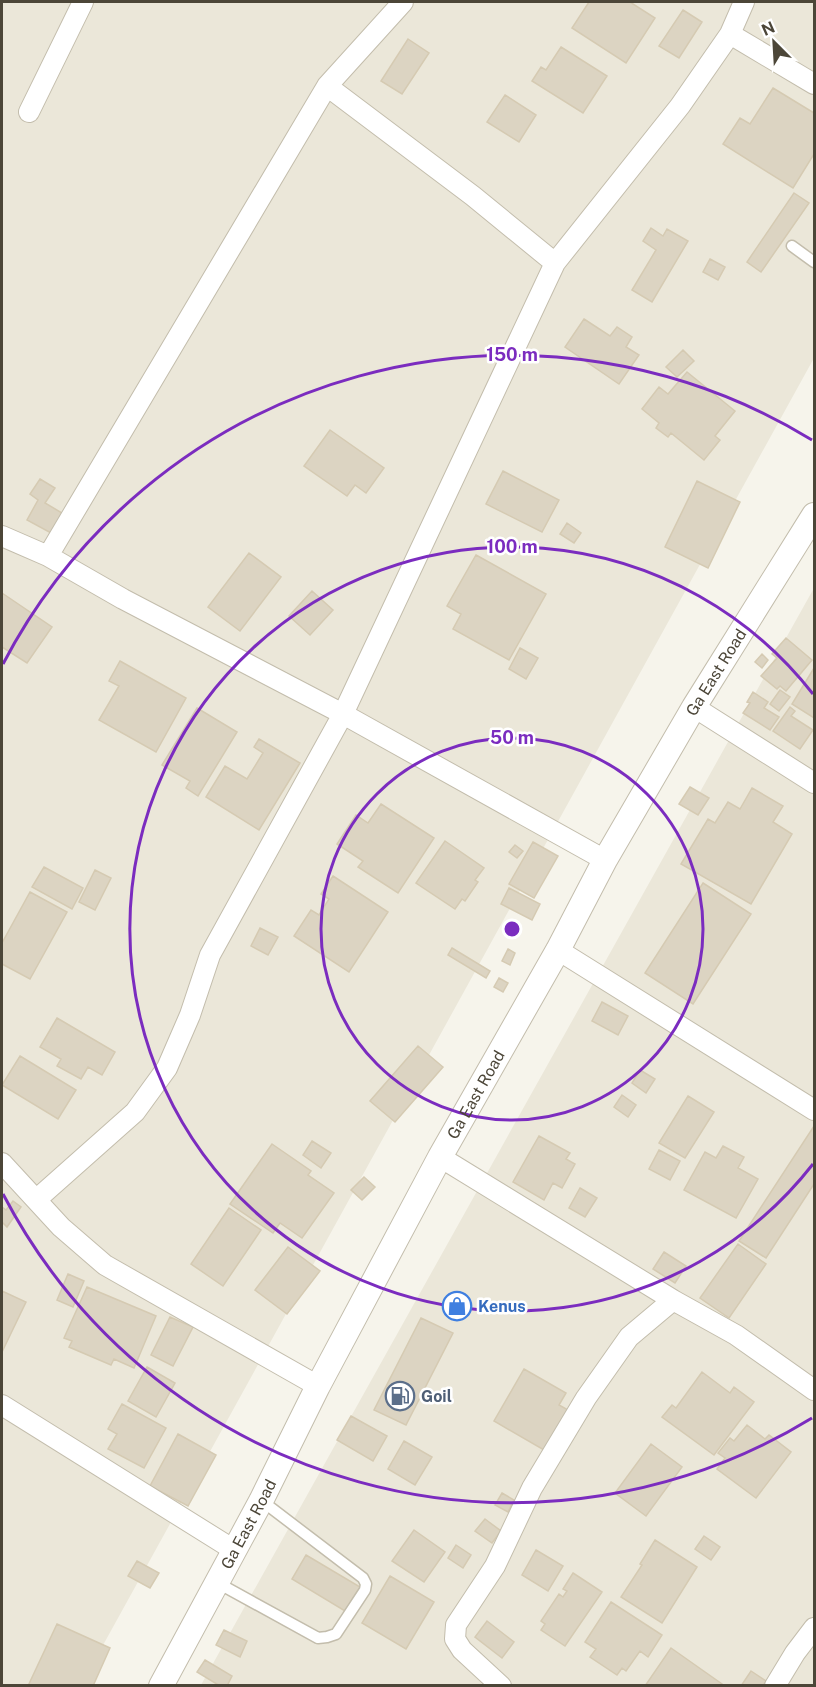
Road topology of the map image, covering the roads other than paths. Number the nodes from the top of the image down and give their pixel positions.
1 (83, 2) edge
2 (403, 2) edge
3 (744, 2) edge
4 (730, 34) junction
5 (814, 84) edge
6 (327, 86) junction
7 (29, 112) dead end
8 (792, 246) dead end
9 (814, 262) edge
10 (555, 263) junction
11 (814, 515) edge
12 (2, 536) edge
13 (48, 556) junction
14 (694, 707) junction
15 (343, 714) junction
16 (814, 783) edge
17 (605, 860) junction
18 (558, 950) junction
19 (814, 1110) edge
20 (440, 1157) junction
21 (2, 1163) edge
22 (37, 1199) junction
23 (673, 1300) junction
24 (318, 1386) junction
25 (814, 1390) edge
26 (2, 1405) edge
27 (261, 1500) junction
28 (234, 1550) junction
29 (216, 1582) junction
30 (814, 1628) edge
31 (163, 1684) edge
32 (501, 1686) edge
33 (775, 1686) edge

1 - 7 street
2 - 6 street
3 - 4 street
4 - 5 street
4 - 10 street
6 - 10 street
6 - 13 street
8 - 9 lane
10 - 15 street
11 - 14 street, Ga East Road
12 - 13 street
13 - 15 street
14 - 16 street
14 - 17 street, Ga East Road
15 - 17 street
15 - 22 street
17 - 18 street, Ga East Road
18 - 19 street
18 - 20 street, Ga East Road
20 - 23 street
20 - 24 street, Ga East Road
21 - 22 street
22 - 24 street
23 - 25 street
23 - 32 street
24 - 27 street, Ga East Road
26 - 28 street
27 - 28 street, Ga East Road
27 - 29 lane
28 - 29 street, Ga East Road
29 - 31 street, Ga East Road
30 - 33 street

